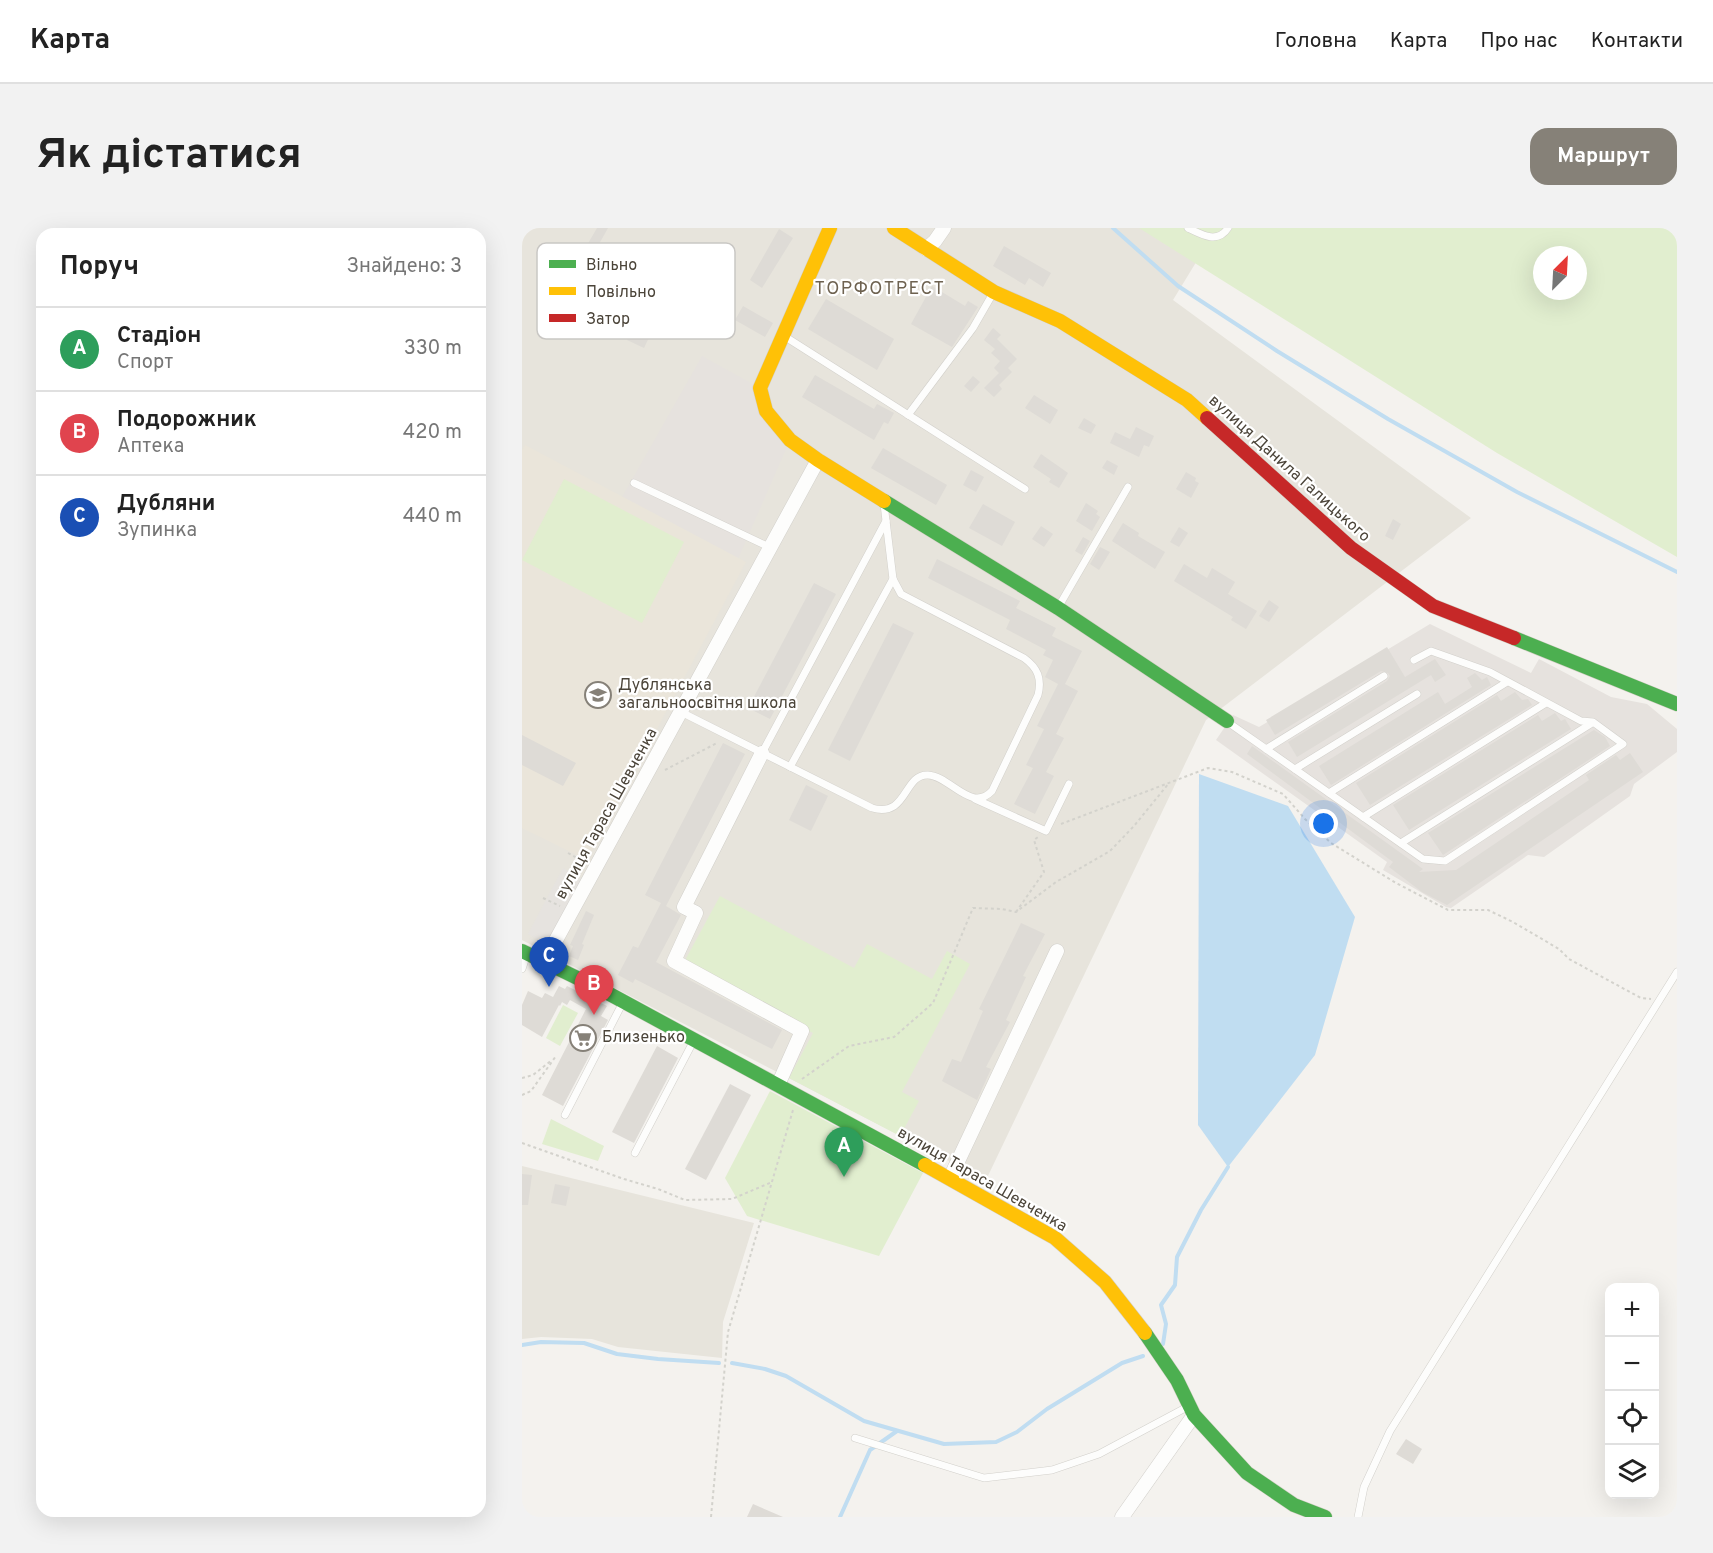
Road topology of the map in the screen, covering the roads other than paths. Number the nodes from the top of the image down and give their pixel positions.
1 (830, 228) edge
2 (894, 228) edge
3 (944, 228) edge
4 (1188, 228) edge
5 (1228, 228) edge
6 (926, 249) junction
7 (994, 292) junction
8 (782, 335) junction
9 (908, 415) junction
10 (818, 460) junction
11 (634, 483) dead end
12 (1128, 487) dead end
13 (1024, 489) dead end
14 (883, 500) junction
15 (886, 521) junction
16 (771, 548) junction
17 (893, 579) junction
18 (1058, 608) junction
19 (1414, 660) dead end
20 (1384, 676) dead end
21 (1508, 682) junction
22 (1417, 694) dead end
23 (1546, 703) junction
24 (1677, 704) edge
25 (681, 712) junction
26 (1227, 721) joint
27 (1593, 722) junction
28 (1266, 749) junction
29 (762, 753) junction
30 (790, 767) junction
31 (1295, 769) junction
32 (1069, 784) dead end
33 (1329, 793) junction
34 (972, 798) junction
35 (1363, 817) junction
36 (1401, 843) junction
37 (1057, 951) dead end
38 (525, 952) edge
39 (544, 962) junction
40 (522, 969) edge
41 (1677, 972) edge
42 (624, 1002) junction
43 (694, 1040) junction
44 (788, 1090) junction
45 (564, 1115) dead end
46 (635, 1153) dead end
47 (950, 1178) junction
48 (1191, 1410) junction
49 (855, 1438) dead end
50 (1122, 1517) edge
51 (1325, 1517) edge
52 (1358, 1517) edge

1 - 8 street
2 - 6 street, вулиця Данила Галицького
3 - 6 street
4 - 5 lane
6 - 7 street, вулиця Данила Галицького
7 - 9 lane
7 - 24 street, вулиця Данила Галицького
8 - 9 lane
8 - 10 street
9 - 13 lane
10 - 14 street
10 - 16 street, вулиця Тараса Шевченка
11 - 16 lane
12 - 18 lane
14 - 15 lane
14 - 18 street
15 - 17 lane
15 - 29 lane
16 - 25 street, вулиця Тараса Шевченка
17 - 30 lane
17 - 34 lane
18 - 26 street
19 - 21 lane
20 - 28 lane
21 - 23 lane
21 - 33 lane
22 - 31 lane
23 - 27 lane
23 - 35 lane
25 - 29 lane
25 - 39 street, вулиця Тараса Шевченка
26 - 28 lane
27 - 36 lane
27 - 36 lane
28 - 31 lane
29 - 30 lane
29 - 44 street
30 - 34 lane
31 - 33 lane
32 - 34 lane
33 - 35 lane
35 - 36 lane
37 - 47 street
38 - 39 street, вулиця Тараса Шевченка
38 - 40 lane
39 - 42 street, вулиця Тараса Шевченка
41 - 52 lane
42 - 43 street, вулиця Тараса Шевченка
42 - 45 lane
43 - 44 street, вулиця Тараса Шевченка
43 - 46 lane
44 - 47 street, вулиця Тараса Шевченка
47 - 48 street, вулиця Тараса Шевченка
48 - 49 lane
48 - 50 street
48 - 51 street, вулиця Тараса Шевченка

